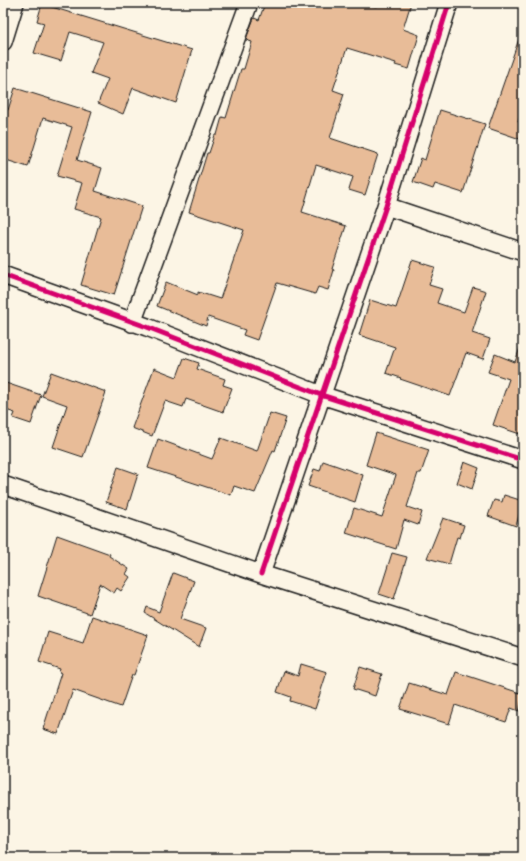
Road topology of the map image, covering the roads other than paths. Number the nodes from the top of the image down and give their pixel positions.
1 (15, 3) edge
2 (249, 3) edge
3 (449, 3) edge
4 (3, 42) edge
5 (386, 206) junction
6 (523, 252) edge
7 (3, 275) edge
8 (132, 322) junction
9 (321, 395) junction
10 (523, 460) edge
11 (3, 485) edge
12 (261, 574) junction
13 (523, 658) edge

1 - 4 street
2 - 8 street
3 - 5 street
5 - 6 street
5 - 9 street
7 - 8 street
8 - 9 street
9 - 10 street
9 - 12 street
11 - 12 street
12 - 13 street

